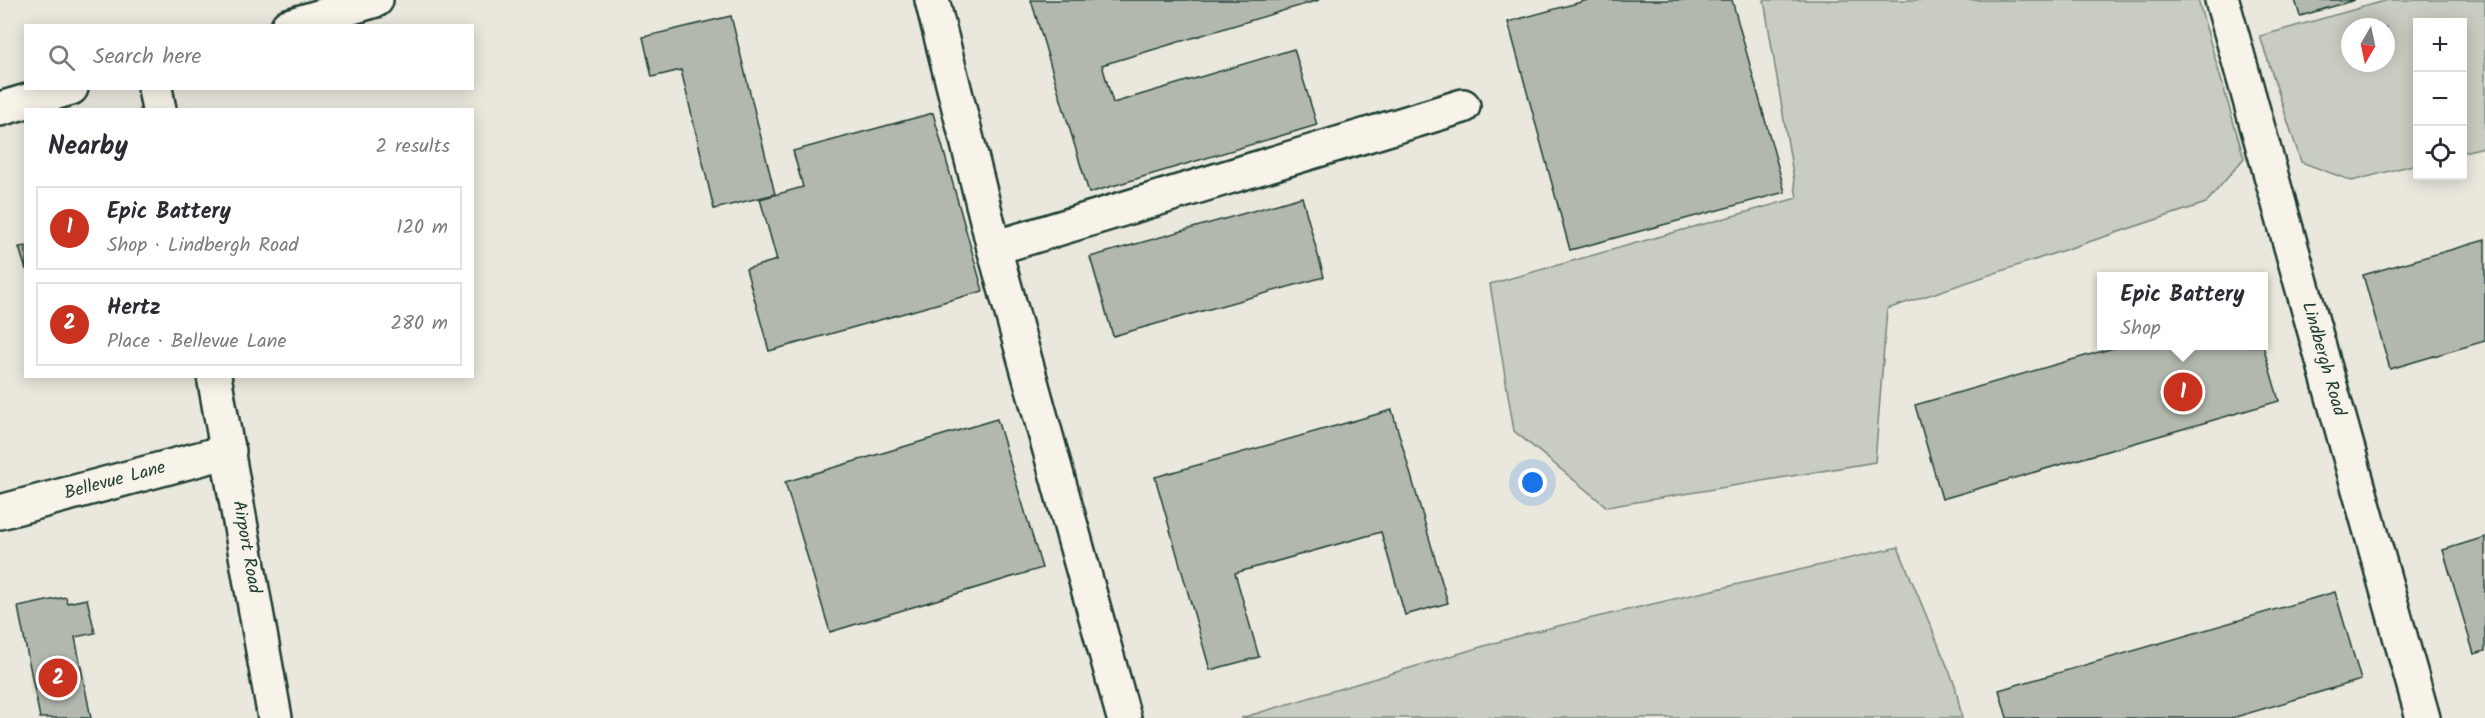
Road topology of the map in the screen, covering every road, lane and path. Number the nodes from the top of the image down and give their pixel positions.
1 (376, 0) edge
2 (932, 0) edge
3 (2222, 0) edge
4 (295, 24) edge
5 (64, 90) edge
6 (155, 90) edge
7 (1463, 106) dead end
8 (159, 108) edge
9 (0, 109) edge
10 (994, 248) junction
11 (214, 378) edge
12 (230, 451) junction
13 (0, 512) edge
14 (275, 718) edge
15 (1124, 718) edge
16 (2423, 718) edge

1 - 4 street
2 - 10 street
3 - 16 street, Lindbergh Road
5 - 9 street
6 - 8 street
7 - 10 street
10 - 15 street
11 - 12 street, Airport Road
12 - 13 street, Bellevue Lane
12 - 14 street, Airport Road

